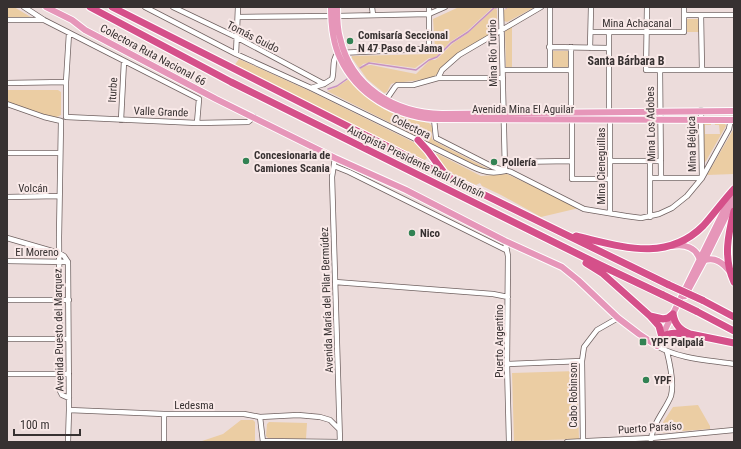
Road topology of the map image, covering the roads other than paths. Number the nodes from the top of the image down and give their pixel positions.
1 (24, 7) edge
2 (46, 7) edge
3 (90, 7) edge
4 (112, 7) edge
5 (145, 7) edge
6 (173, 7) edge
7 (238, 7) edge
8 (331, 7) edge
9 (337, 7) edge
10 (372, 7) edge
11 (429, 7) edge
12 (445, 7) edge
13 (502, 7) edge
14 (541, 7) edge
15 (550, 7) edge
16 (591, 7) edge
17 (647, 7) edge
18 (684, 7) edge
19 (429, 14) junction
20 (684, 15) junction
21 (701, 15) junction
22 (734, 15) edge
23 (334, 16) junction
24 (373, 16) junction
25 (238, 17) junction
26 (7, 20) edge
27 (44, 20) junction
28 (502, 29) junction
29 (69, 32) junction
30 (591, 32) junction
31 (609, 32) junction
32 (647, 33) junction
33 (238, 38) junction
34 (571, 47) junction
35 (549, 48) junction
36 (590, 48) junction
37 (608, 48) junction
38 (342, 53) junction
39 (236, 54) junction
40 (124, 61) junction
41 (503, 70) junction
42 (550, 70) junction
43 (571, 70) junction
44 (660, 70) junction
45 (702, 70) junction
46 (734, 70) edge
47 (438, 78) junction
48 (503, 78) junction
49 (66, 82) junction
50 (7, 83) edge
51 (324, 84) junction
52 (311, 88) junction
53 (386, 100) junction
54 (7, 104) edge
55 (701, 110) junction
56 (734, 110) edge
57 (660, 111) junction
58 (504, 112) junction
59 (571, 112) junction
60 (591, 112) junction
61 (609, 112) junction
62 (66, 117) junction
63 (254, 117) junction
64 (504, 119) junction
65 (590, 119) junction
66 (121, 120) junction
67 (434, 120) junction
68 (572, 120) junction
69 (610, 120) junction
70 (660, 120) junction
71 (700, 120) junction
72 (732, 120) edge
73 (61, 121) junction
74 (197, 123) junction
75 (418, 140) junction
76 (7, 153) edge
77 (60, 153) junction
78 (335, 158) junction
79 (572, 161) junction
80 (610, 161) junction
81 (650, 161) junction
82 (661, 161) junction
83 (505, 162) junction
84 (334, 166) junction
85 (505, 171) junction
86 (446, 176) junction
87 (650, 178) junction
88 (661, 178) junction
89 (702, 178) junction
90 (610, 179) junction
91 (734, 189) edge
92 (59, 196) junction
93 (7, 197) edge
94 (734, 200) edge
95 (734, 211) edge
96 (610, 213) junction
97 (650, 217) junction
98 (508, 220) junction
99 (562, 233) junction
100 (7, 238) edge
101 (505, 241) junction
102 (672, 246) junction
103 (506, 250) junction
104 (59, 253) junction
105 (7, 261) edge
106 (59, 262) junction
107 (68, 262) junction
108 (701, 262) junction
109 (730, 272) junction
110 (335, 282) junction
111 (734, 282) edge
112 (508, 297) junction
113 (7, 300) edge
114 (59, 300) junction
115 (68, 300) junction
116 (674, 314) junction
117 (650, 316) junction
118 (734, 317) edge
119 (618, 318) junction
120 (734, 331) edge
121 (690, 334) junction
122 (662, 337) junction
123 (7, 339) edge
124 (60, 339) junction
125 (68, 339) junction
126 (734, 343) edge
127 (657, 346) junction
128 (667, 352) junction
129 (582, 361) junction
130 (508, 364) junction
131 (734, 364) edge
132 (7, 374) edge
133 (60, 374) junction
134 (69, 374) junction
135 (69, 398) junction
136 (69, 410) junction
137 (164, 414) junction
138 (260, 417) junction
139 (339, 429) junction
140 (734, 430) edge
141 (651, 440) edge
142 (68, 442) edge
143 (164, 442) edge
144 (263, 442) edge
145 (340, 442) edge
146 (509, 442) edge
147 (567, 442) edge
148 (582, 442) edge

1 - 27 street
2 - 63 main road, Colectora Ruta Nacional 66
3 - 98 highway, Autopista Presidente Raúl Alfonsín
4 - 86 highway, Autopista Presidente Raúl Alfonsín
5 - 39 street, Colectora
6 - 33 street, Tomás Guido
7 - 25 street
8 - 23 main road
9 - 23 main road
10 - 24 street
11 - 19 street
12 - 19 street
13 - 28 street, Mina Río Turbio
14 - 28 street
15 - 35 street
16 - 30 street
17 - 32 street
18 - 20 street
19 - 24 street
19 - 38 street
20 - 21 street, Mina Achacanal
20 - 32 street, Mina Achacanal
21 - 22 street, Mina Achacanal
21 - 45 street
23 - 24 street
23 - 25 street
23 - 38 main road
25 - 33 street
26 - 27 street
27 - 29 street
28 - 41 street, Mina Río Turbio
28 - 47 street
29 - 40 street
29 - 49 street
30 - 31 street, Mina Achacanal
30 - 36 street
31 - 32 street, Mina Achacanal
31 - 37 street, Mina Cieneguillas
32 - 44 street
33 - 39 street
33 - 51 street, Tomás Guido
34 - 35 street
34 - 36 street
34 - 43 street
35 - 42 street
36 - 37 street
37 - 61 street, Mina Cieneguillas
38 - 51 street
38 - 53 main road, Avenida Mina El Aguilar
38 - 67 main road, Avenida Mina El Aguilar
39 - 52 street, Colectora
40 - 66 street, Iturbe
40 - 74 street
41 - 42 street
41 - 48 street, Mina Río Turbio
42 - 43 street
43 - 59 street
44 - 45 street
44 - 57 street, Mina Los Adobes
45 - 46 street
47 - 48 street
47 - 53 street
48 - 58 street, Mina Río Turbio
49 - 50 street
49 - 62 street
51 - 52 street
52 - 75 street, Colectora
53 - 58 main road, Avenida Mina El Aguilar
54 - 73 street
55 - 56 main road, Avenida Mina El Aguilar
55 - 57 main road, Avenida Mina El Aguilar
55 - 71 street, Mina Bélgica
57 - 61 main road, Avenida Mina El Aguilar
57 - 70 street, Mina Los Adobes
58 - 59 main road, Avenida Mina El Aguilar
58 - 64 street, Mina Río Turbio
59 - 60 main road, Avenida Mina El Aguilar
60 - 61 main road, Avenida Mina El Aguilar
60 - 65 main road
62 - 66 street, Valle Grande
62 - 73 street
63 - 74 street, Valle Grande
63 - 78 main road, Colectora Ruta Nacional 66
64 - 67 main road, Avenida Mina El Aguilar
64 - 68 main road, Avenida Mina El Aguilar
64 - 83 street, Mina Río Turbio
65 - 68 main road, Avenida Mina El Aguilar
65 - 69 main road, Avenida Mina El Aguilar
66 - 74 street, Valle Grande
67 - 85 street
68 - 79 street
69 - 70 main road, Avenida Mina El Aguilar
69 - 80 street, Mina Cieneguillas
70 - 71 main road, Avenida Mina El Aguilar
70 - 82 street, Mina Los Adobes
71 - 72 main road, Avenida Mina El Aguilar
71 - 89 street, Mina Bélgica
72 - 89 street
73 - 77 street, Avenida Puesto del Marquez
75 - 85 street, Colectora
75 - 86 highway
76 - 77 street
77 - 92 street, Avenida Puesto del Marquez
78 - 84 street, Avenida María del Pilar Bermúdez
78 - 101 main road, Colectora Ruta Nacional 66
79 - 83 street
79 - 90 street
80 - 81 street
80 - 90 street, Mina Cieneguillas
81 - 82 street
81 - 87 street, Mina Los Adobes
82 - 88 street, Mina Los Adobes
83 - 85 street, Mina Río Turbio
84 - 103 street
84 - 110 street, Avenida María del Pilar Bermúdez
85 - 96 street
86 - 99 highway, Autopista Presidente Raúl Alfonsín
87 - 88 street
87 - 97 street, Mina Los Adobes
88 - 89 street
89 - 97 street
90 - 96 street, Mina Cieneguillas
91 - 102 highway
91 - 108 main road
92 - 93 street, Volcán
92 - 104 street, Avenida Puesto del Marquez
94 - 108 main road
95 - 109 highway
96 - 97 street
98 - 117 highway
98 - 120 highway, Autopista Presidente Raúl Alfonsín, bridge
99 - 102 highway
99 - 118 highway, Autopista Presidente Raúl Alfonsín, bridge
100 - 104 street
101 - 103 street, Puerto Argentino
101 - 119 main road, Colectora Ruta Nacional 66
102 - 108 main road
103 - 112 street, Puerto Argentino
104 - 106 street
104 - 107 street, Avenida Puesto del Marquez
105 - 106 street, El Moreno
106 - 107 street, El Moreno
106 - 114 street
107 - 115 street, Avenida Puesto del Marquez
108 - 109 main road
108 - 116 main road
109 - 111 highway
110 - 112 street
110 - 139 street, Avenida María del Pilar Bermúdez
112 - 130 street, Puerto Argentino
113 - 114 street
114 - 115 street
114 - 124 street
115 - 125 street, Avenida Puesto del Marquez
116 - 117 highway
116 - 121 highway
116 - 122 main road
117 - 122 highway
119 - 127 main road, Colectora Ruta Nacional 66
119 - 129 street, Cabo Robinson
121 - 122 highway
121 - 126 highway
122 - 127 main road
123 - 124 street
124 - 125 street
124 - 133 street
125 - 134 street, Avenida Puesto del Marquez
127 - 128 street
128 - 131 street
128 - 141 street
129 - 130 street
129 - 148 street, Cabo Robinson
130 - 146 street, Puerto Argentino
132 - 133 street
133 - 134 street
133 - 135 street
134 - 135 street, Avenida Puesto del Marquez
135 - 136 street, Avenida Puesto del Marquez
136 - 137 street, Ledesma
136 - 142 street, Avenida Puesto del Marquez
137 - 138 street, Ledesma
137 - 143 street
138 - 139 street, Ledesma
138 - 144 street
139 - 145 street, Avenida María del Pilar Bermúdez
140 - 141 street, Puerto Paraíso
141 - 148 street, Puerto Paraíso
144 - 145 street
147 - 148 street, Puerto Paraíso

